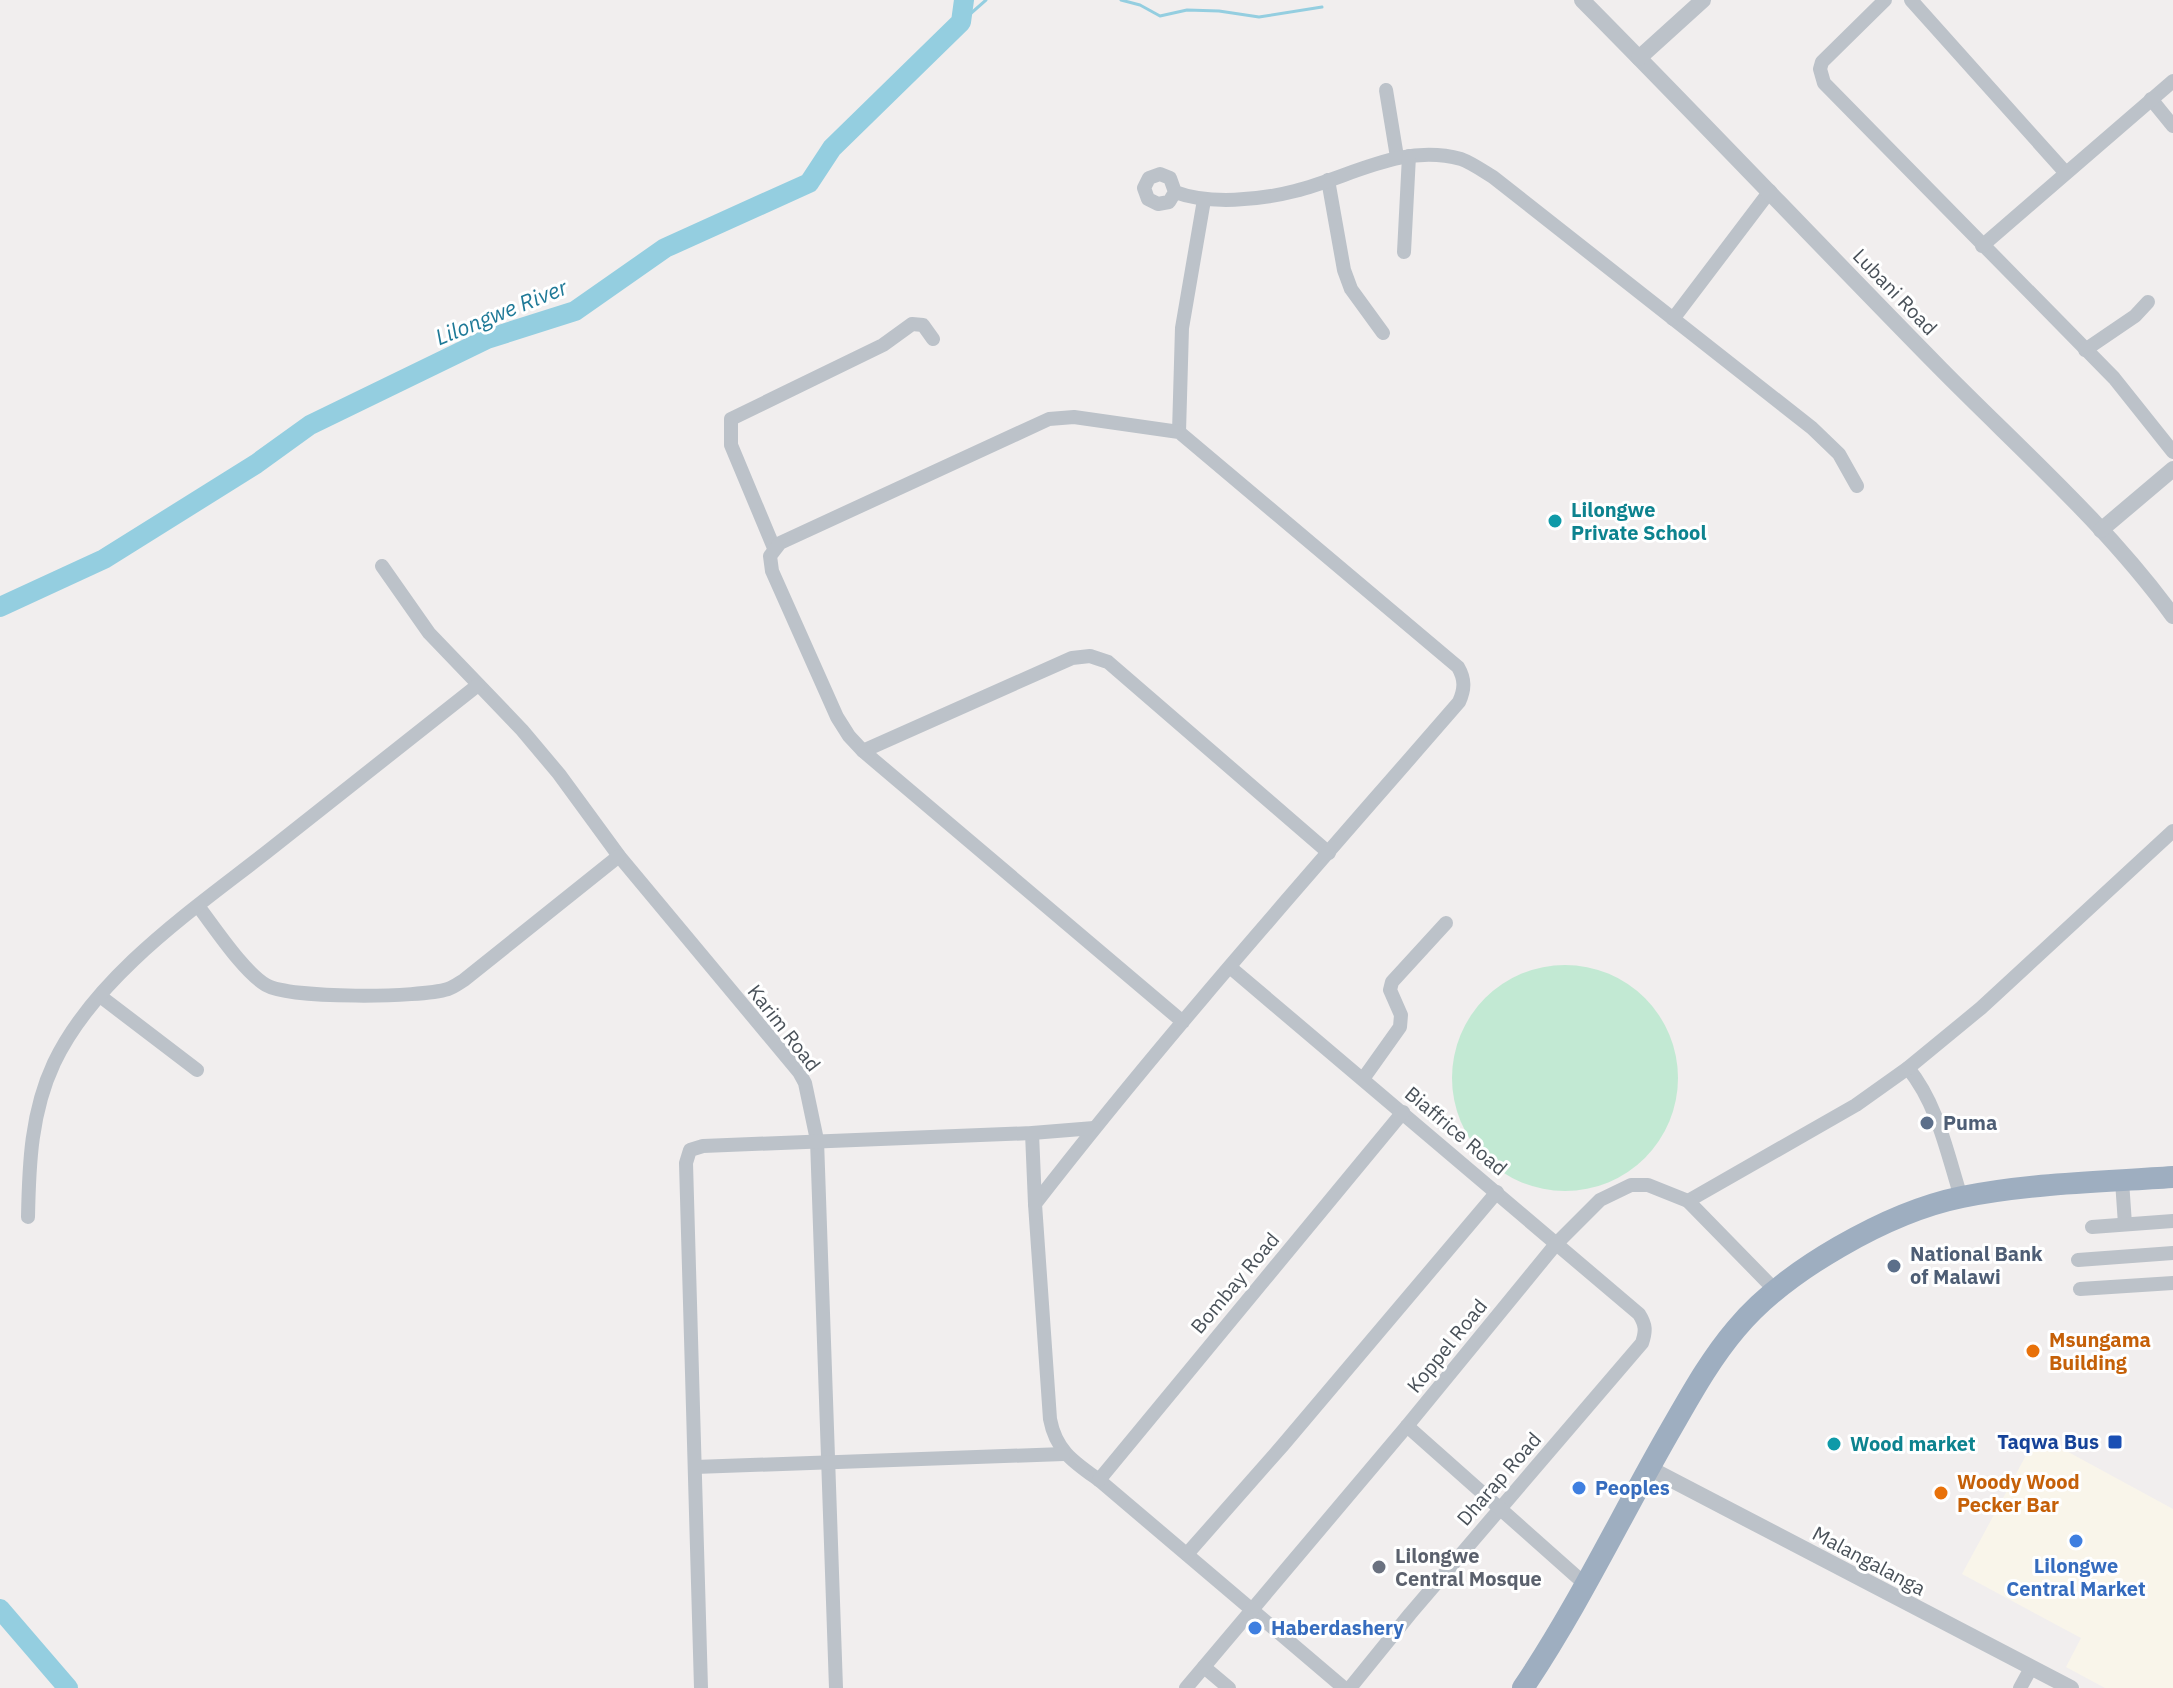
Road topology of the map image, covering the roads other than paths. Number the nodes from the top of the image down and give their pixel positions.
1 (1582, 0) edge
2 (1703, 0) edge
3 (1885, 0) edge
4 (1911, 0) edge
5 (1639, 58) junction
6 (2173, 81) edge
7 (1386, 90) dead end
8 (2151, 99) junction
9 (2173, 126) edge
10 (1403, 157) junction
11 (2065, 172) junction
12 (1328, 180) junction
13 (1770, 191) junction
14 (1175, 192) dead end
15 (1204, 200) junction
16 (1982, 246) junction
17 (1404, 252) dead end
18 (2148, 302) dead end
19 (1673, 319) junction
20 (1383, 333) dead end
21 (933, 339) dead end
22 (2085, 350) junction
23 (1179, 432) junction
24 (2173, 452) edge
25 (2173, 469) edge
26 (1857, 486) dead end
27 (2101, 530) junction
28 (774, 548) junction
29 (382, 566) dead end
30 (2173, 616) edge
31 (478, 685) junction
32 (863, 751) junction
33 (2173, 831) edge
34 (1329, 853) junction
35 (619, 856) junction
36 (198, 906) junction
37 (1446, 923) dead end
38 (1231, 968) junction
39 (100, 996) junction
40 (1183, 1022) junction
41 (1908, 1068) junction
42 (197, 1070) dead end
43 (1363, 1079) junction
44 (1403, 1112) junction
45 (1094, 1128) junction
46 (1032, 1133) junction
47 (817, 1140) junction
48 (2173, 1177) edge
49 (2122, 1181) junction
50 (1497, 1192) junction
51 (1961, 1197) junction
52 (1688, 1201) junction
53 (1035, 1204) junction
54 (28, 1217) dead end
55 (2173, 1221) edge
56 (2125, 1224) junction
57 (2092, 1227) dead end
58 (1556, 1244) junction
59 (2173, 1253) edge
60 (2078, 1260) dead end
61 (2173, 1283) edge
62 (2080, 1289) dead end
63 (1776, 1291) junction
64 (1646, 1332) joint
65 (1407, 1426) junction
66 (1064, 1454) junction
67 (829, 1463) junction
68 (695, 1467) junction
69 (1649, 1468) junction
70 (1099, 1480) junction
71 (1501, 1507) junction
72 (1187, 1554) junction
73 (1586, 1585) junction
74 (1252, 1609) junction
75 (1204, 1667) junction
76 (2031, 1668) junction
77 (701, 1688) edge
78 (836, 1688) edge
79 (1186, 1688) edge
80 (1229, 1688) edge
81 (1344, 1688) edge
82 (1350, 1688) edge
83 (1523, 1688) edge
84 (2020, 1688) edge
85 (2071, 1688) edge

1 - 5 street, Lubani Road
2 - 5 street
3 - 16 street
4 - 11 street
5 - 13 street, Lubani Road
6 - 8 street
7 - 10 street
8 - 9 street
8 - 11 street
10 - 12 street
10 - 17 street
10 - 19 street
11 - 16 street
12 - 15 street
12 - 20 street
13 - 19 street
13 - 27 street, Lubani Road
14 - 15 street
15 - 23 street
16 - 22 street
18 - 22 street
19 - 26 street
21 - 28 street
22 - 24 street
23 - 28 street
23 - 34 street
25 - 27 street
27 - 30 street, Lubani Road
28 - 32 street
29 - 31 street, Karim Road
31 - 35 street, Karim Road
31 - 36 street
32 - 34 street
32 - 40 street
33 - 41 street
34 - 38 street
35 - 36 street
35 - 47 street, Karim Road
36 - 39 street
37 - 43 street
38 - 40 street
38 - 43 street, Biaffrice Road
39 - 42 street
39 - 54 street
40 - 45 street
41 - 51 street
41 - 52 street
43 - 44 street, Biaffrice Road
44 - 50 street, Biaffrice Road
44 - 70 street, Bombay Road
45 - 46 street
45 - 53 street
46 - 47 street
46 - 53 street
47 - 67 street, Karim Road
47 - 68 street
48 - 49 highway
49 - 51 highway
49 - 56 street
50 - 58 street, Biaffrice Road
50 - 72 street
51 - 63 highway
52 - 58 street, Koppel Road
52 - 63 street, Koppel Road
53 - 66 street
55 - 56 street
56 - 57 street
58 - 64 street, Biaffrice Road
58 - 65 street, Koppel Road
59 - 60 street
61 - 62 street
63 - 69 highway
64 - 71 street, Dharap Road
65 - 71 street
65 - 74 street, Koppel Road
66 - 67 street
66 - 70 street
67 - 68 street
67 - 78 street, Karim Road
68 - 77 street
69 - 73 highway
69 - 76 street, Malangalanga
70 - 72 street
71 - 73 street
71 - 82 street, Dharap Road
72 - 74 street
73 - 83 highway
74 - 75 street, Koppel Road
74 - 81 street
75 - 79 street, Koppel Road
75 - 80 street
76 - 84 street
76 - 85 street, Malangalanga

